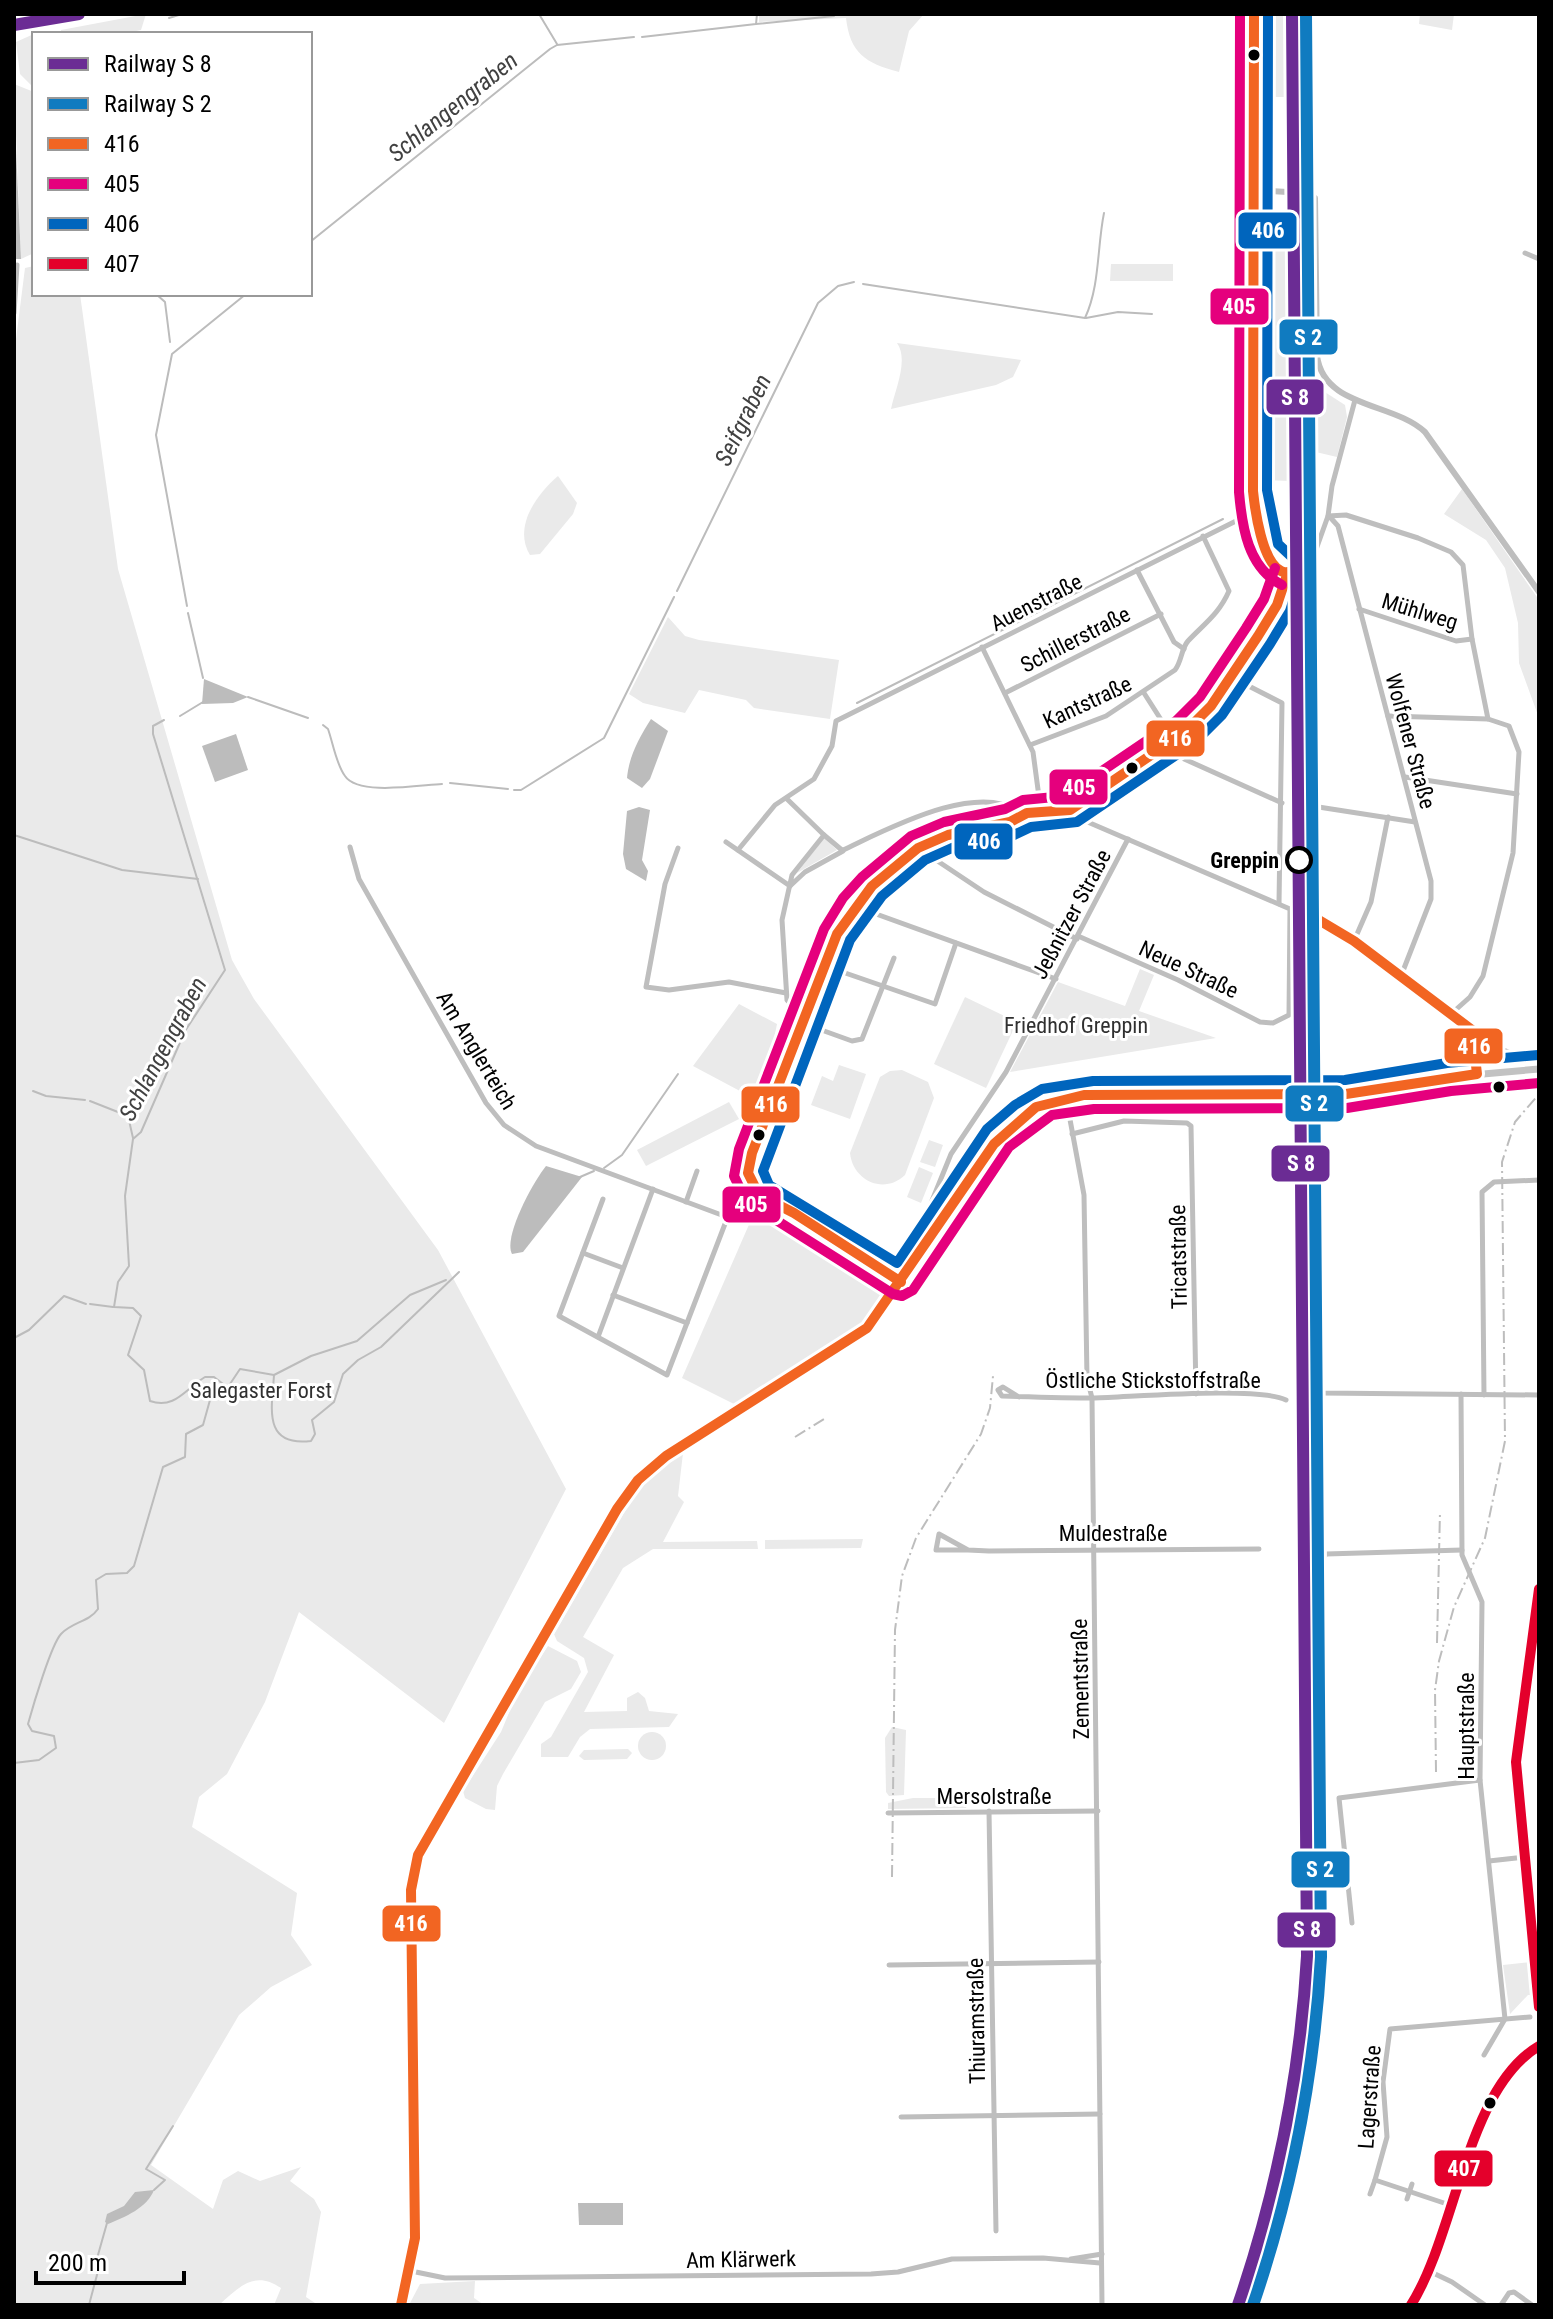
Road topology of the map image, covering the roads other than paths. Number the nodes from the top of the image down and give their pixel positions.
1 (1254, 14) edge
2 (1254, 190) junction
3 (1525, 253) dead end
4 (1539, 259) edge
5 (1355, 400) junction
6 (1256, 511) junction
7 (1328, 516) junction
8 (1203, 536) junction
9 (1137, 570) junction
10 (1288, 572) junction
11 (1308, 572) junction
12 (1539, 592) edge
13 (1359, 609) junction
14 (1161, 614) junction
15 (1472, 639) junction
16 (982, 647) junction
17 (1184, 649) junction
18 (1231, 677) junction
19 (1005, 693) junction
20 (1144, 693) junction
21 (1388, 716) junction
22 (1488, 719) junction
23 (1174, 740) junction
24 (1030, 745) junction
25 (1162, 749) junction
26 (1405, 777) junction
27 (1517, 794) junction
28 (787, 799) junction
29 (1282, 803) junction
30 (1312, 806) junction
31 (1073, 809) junction
32 (1041, 812) junction
33 (1022, 815) junction
34 (1388, 817) junction
35 (1415, 822) junction
36 (824, 835) junction
37 (1128, 839) junction
38 (726, 842) dead end
39 (350, 847) dead end
40 (678, 848) dead end
41 (918, 848) junction
42 (738, 850) junction
43 (843, 851) junction
44 (790, 886) junction
45 (1279, 904) junction
46 (854, 906) junction
47 (1312, 916) junction
48 (1078, 937) junction
49 (1354, 941) junction
50 (956, 943) junction
51 (894, 958) dead end
52 (825, 966) junction
53 (1401, 976) junction
54 (1312, 978) dead end
55 (1056, 979) junction
56 (884, 987) junction
57 (786, 993) junction
58 (1451, 1014) junction
59 (803, 1020) junction
60 (1472, 1030) junction
61 (1539, 1059) edge
62 (1539, 1069) edge
63 (1477, 1074) junction
64 (1066, 1097) junction
65 (1036, 1107) junction
66 (1068, 1116) junction
67 (1314, 1125) dead end
68 (1072, 1134) junction
69 (748, 1169) junction
70 (697, 1171) dead end
71 (1539, 1180) edge
72 (739, 1188) junction
73 (653, 1189) junction
74 (757, 1192) junction
75 (603, 1199) dead end
76 (686, 1202) junction
77 (927, 1213) dead end
78 (727, 1217) junction
79 (583, 1253) junction
80 (915, 1260) junction
81 (623, 1268) junction
82 (889, 1274) junction
83 (901, 1282) junction
84 (613, 1295) junction
85 (687, 1323) junction
86 (598, 1337) junction
87 (1196, 1394) junction
88 (1461, 1394) junction
89 (1484, 1395) junction
90 (1539, 1395) edge
91 (1019, 1397) dead end
92 (1092, 1398) junction
93 (1286, 1400) dead end
94 (1094, 1549) junction
95 (1259, 1549) dead end
96 (968, 1550) junction
97 (1462, 1550) junction
98 (1316, 1569) dead end
99 (1539, 1589) edge
100 (1480, 1780) junction
101 (989, 1811) junction
102 (1098, 1811) junction
103 (889, 1813) dead end
104 (1525, 1857) junction
105 (1489, 1861) junction
106 (1352, 1923) dead end
107 (1536, 1958) edge
108 (1099, 1962) junction
109 (889, 1965) dead end
110 (991, 1965) junction
111 (1539, 2007) edge
112 (1530, 2017) dead end
113 (1505, 2019) junction
114 (1539, 2046) edge
115 (1484, 2055) dead end
116 (1100, 2114) junction
117 (994, 2116) junction
118 (901, 2117) dead end
119 (1375, 2180) junction
120 (1412, 2184) dead end
121 (1409, 2192) junction
122 (1370, 2194) dead end
123 (1407, 2199) dead end
124 (1453, 2206) junction
125 (996, 2231) dead end
126 (1102, 2254) junction
127 (1070, 2259) junction
128 (1100, 2263) junction
129 (411, 2271) junction
130 (1431, 2272) junction
131 (401, 2305) edge
132 (1102, 2305) edge
133 (1411, 2305) edge
134 (1485, 2305) edge
135 (1501, 2305) edge
136 (1532, 2305) edge

1 - 2 street
2 - 5 street
2 - 6 street
3 - 4 street
5 - 7 street
5 - 12 street
6 - 8 street, Auenstraße
6 - 10 street
7 - 11 street
7 - 13 street, Wolfener Straße
7 - 15 street
8 - 9 street, Auenstraße
8 - 17 street, Kantstraße
9 - 14 street
9 - 16 street, Auenstraße
10 - 11 street
10 - 18 street
11 - 30 street
13 - 15 street, Mühlweg
13 - 21 street, Wolfener Straße
14 - 17 street
14 - 19 street, Schillerstraße
15 - 22 street
16 - 19 street
16 - 28 street, Auenstraße
17 - 20 street, Kantstraße
18 - 23 street
18 - 29 street
19 - 24 street
20 - 23 street
20 - 24 street, Kantstraße
21 - 22 street
21 - 26 street, Wolfener Straße
22 - 27 street
23 - 25 street
24 - 32 street
25 - 29 street
25 - 31 street
26 - 27 street
26 - 35 street, Wolfener Straße
27 - 58 street
28 - 36 street
28 - 42 street
29 - 45 street
30 - 34 street
30 - 47 street
31 - 32 street
31 - 37 street
32 - 33 street
33 - 41 street
33 - 43 street
34 - 35 street
34 - 49 street
35 - 53 street, Wolfener Straße
36 - 43 street
36 - 44 street
37 - 45 street
37 - 48 street, Jeßnitzer Straße
38 - 42 street
39 - 73 street, Am Anglerteich
40 - 57 street
41 - 46 street
41 - 48 street, Neue Straße
42 - 44 street
43 - 44 street
44 - 57 street
45 - 48 street, Neue Straße
46 - 50 street
46 - 52 street
47 - 49 street
47 - 54 street
48 - 55 street, Jeßnitzer Straße
49 - 53 street
50 - 55 street
50 - 56 street
51 - 56 street
52 - 56 street
52 - 59 street
53 - 58 street
55 - 77 street, Jeßnitzer Straße
56 - 59 street
57 - 59 street
58 - 60 street
59 - 69 street
60 - 61 street
60 - 63 street
62 - 63 main road
63 - 64 main road
64 - 65 main road
64 - 66 street, Zementstraße
65 - 66 street
65 - 80 main road
66 - 68 street, Zementstraße
67 - 88 street
68 - 87 street, Tricatstraße
68 - 92 street, Zementstraße
69 - 72 street
69 - 74 street
70 - 76 street
71 - 89 street
72 - 74 street
72 - 78 street
73 - 76 street, Am Anglerteich
73 - 81 street
74 - 82 street
75 - 79 street
76 - 78 street, Am Anglerteich
78 - 85 street
79 - 81 street
79 - 86 street
80 - 82 street
80 - 83 main road
81 - 84 street
82 - 83 street
83 - 129 main road
84 - 85 street
84 - 86 street
85 - 86 street
87 - 92 street, Östliche Stickstoffstraße
87 - 93 street, Östliche Stickstoffstraße
88 - 89 street
88 - 97 street, Hauptstraße
89 - 90 street
91 - 92 street, Östliche Stickstoffstraße
92 - 94 street, Zementstraße
94 - 95 street, Muldestraße
94 - 96 street, Muldestraße
94 - 102 street, Zementstraße
96 - 96 street, Muldestraße
97 - 98 street
97 - 100 street, Hauptstraße
99 - 104 street
100 - 105 street, Hauptstraße
100 - 106 street
101 - 102 street, Mersolstraße
101 - 103 street, Mersolstraße
101 - 110 street, Thiuramstraße
102 - 108 street, Zementstraße
104 - 105 street
104 - 107 street
105 - 113 street, Hauptstraße
107 - 111 street
108 - 110 street
108 - 116 street, Zementstraße
109 - 110 street
110 - 117 street, Thiuramstraße
112 - 113 street
113 - 115 street
113 - 119 street, Lagerstraße
114 - 124 street
116 - 117 street
116 - 126 street, Zementstraße
117 - 118 street
117 - 125 street, Thiuramstraße
119 - 121 street, Lagerstraße
119 - 122 street
120 - 121 street
121 - 123 street
121 - 124 street, Lagerstraße
124 - 130 street
126 - 127 street, Am Klärwerk
126 - 128 street, Zementstraße
127 - 128 street, Am Klärwerk
127 - 129 street, Am Klärwerk
128 - 132 street, Zementstraße
129 - 131 main road
130 - 133 street
130 - 134 street
135 - 136 street

